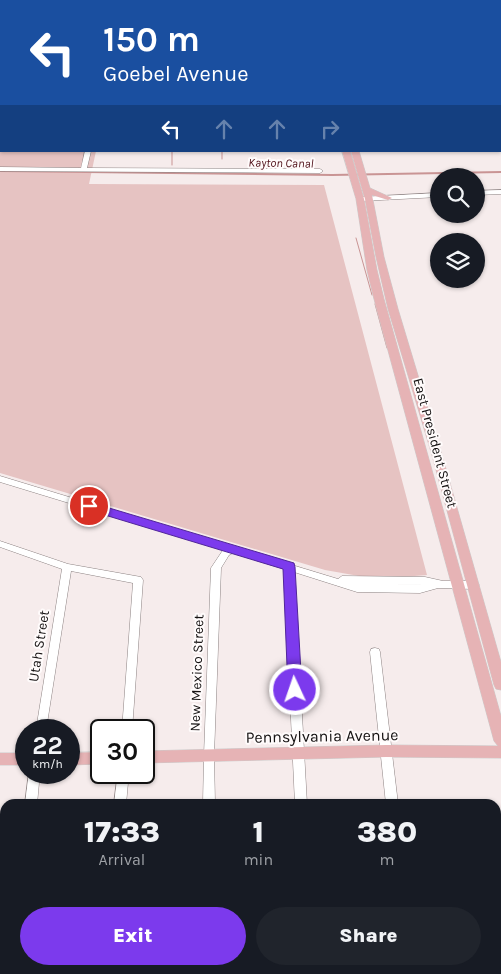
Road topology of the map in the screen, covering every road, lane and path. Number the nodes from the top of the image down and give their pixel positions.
1 (88, 152) edge
2 (347, 152) edge
3 (355, 152) edge
4 (0, 169) edge
5 (84, 169) junction
6 (320, 170) dead end
7 (358, 174) junction
8 (501, 192) edge
9 (485, 193) edge
10 (365, 196) junction
11 (430, 196) edge
12 (388, 198) joint
13 (366, 236) junction
14 (380, 257) junction
15 (0, 478) edge
16 (0, 544) edge
17 (231, 550) junction
18 (67, 567) junction
19 (289, 567) junction
20 (474, 585) junction
21 (459, 586) junction
22 (375, 652) dead end
23 (501, 686) edge
24 (43, 719) edge
25 (128, 719) edge
26 (501, 741) edge
27 (386, 751) junction
28 (501, 752) edge
29 (209, 755) junction
30 (299, 755) junction
31 (155, 757) edge
32 (0, 759) edge
33 (15, 759) edge
34 (34, 784) edge
35 (122, 784) edge
36 (32, 799) edge
37 (121, 799) edge
38 (209, 799) edge
39 (301, 799) edge
40 (391, 799) edge

1 - 5 street
2 - 7 main road, East President Street
3 - 7 main road, East President Street
4 - 5 street
5 - 6 street
7 - 10 main road, East President Street
8 - 9 street
10 - 12 main road
10 - 13 main road, East President Street
10 - 14 main road, East President Street
11 - 12 street
13 - 14 main road
13 - 21 main road, East President Street
14 - 20 main road, East President Street
15 - 17 street
16 - 18 street
17 - 19 street
17 - 29 street, New Mexico Street
18 - 24 street, Utah Street
18 - 25 street
19 - 21 street
19 - 30 street
20 - 21 street
20 - 23 main road, East President Street
21 - 26 main road, East President Street
22 - 27 street
27 - 28 main road, Pennsylvania Avenue
27 - 30 main road, Pennsylvania Avenue
27 - 40 street
29 - 30 main road, Pennsylvania Avenue
29 - 31 main road, Pennsylvania Avenue
29 - 38 street, New Mexico Street
30 - 39 street
32 - 33 main road
34 - 36 street
35 - 37 street

